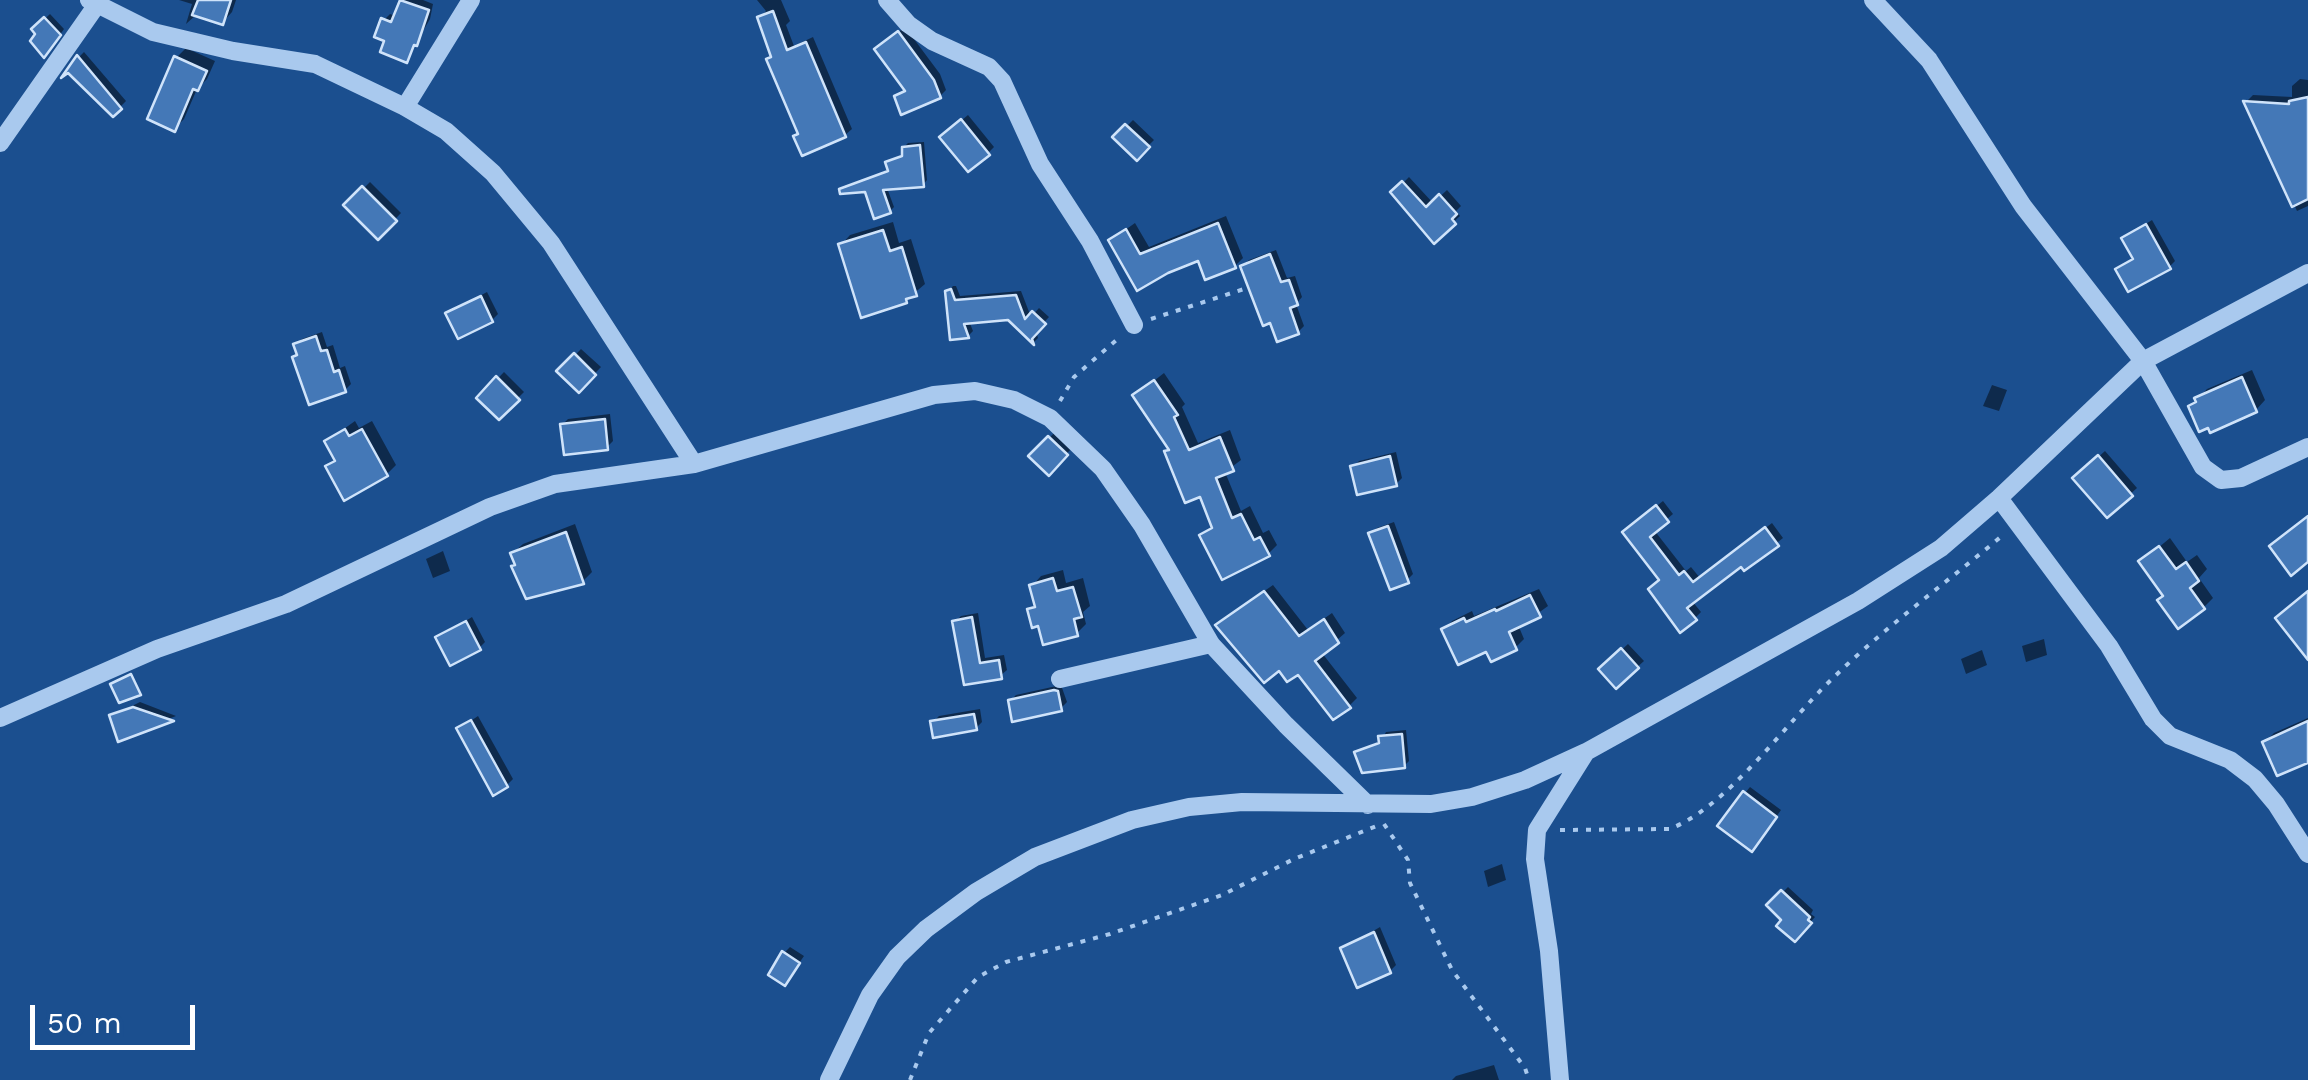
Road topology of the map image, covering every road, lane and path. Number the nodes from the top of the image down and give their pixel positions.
1 (471, 0) edge
2 (887, 0) edge
3 (1873, 0) edge
4 (92, 3) edge
5 (405, 107) junction
6 (0, 143) edge
7 (2308, 273) edge
8 (1134, 324) dead end
9 (2144, 361) junction
10 (2308, 447) edge
11 (694, 464) junction
12 (1999, 498) junction
13 (2018, 522) junction
14 (1211, 644) junction
15 (1060, 678) dead end
16 (0, 718) edge
17 (1586, 752) junction
18 (1368, 805) junction
19 (1383, 823) junction
20 (1537, 830) junction
21 (2307, 852) edge
22 (829, 1080) edge
23 (910, 1080) edge
24 (1530, 1080) edge
25 (1560, 1080) edge

1 - 5 street
2 - 8 street
3 - 9 street
4 - 5 street
4 - 6 street
5 - 11 street
7 - 9 street
9 - 10 street
9 - 12 street
11 - 14 street
11 - 16 street
12 - 13 street
12 - 17 street
13 - 20 path
13 - 21 street
14 - 15 street
14 - 18 street
17 - 18 street
17 - 20 street
18 - 19 path
18 - 22 street
19 - 23 path
19 - 24 path
20 - 25 street

